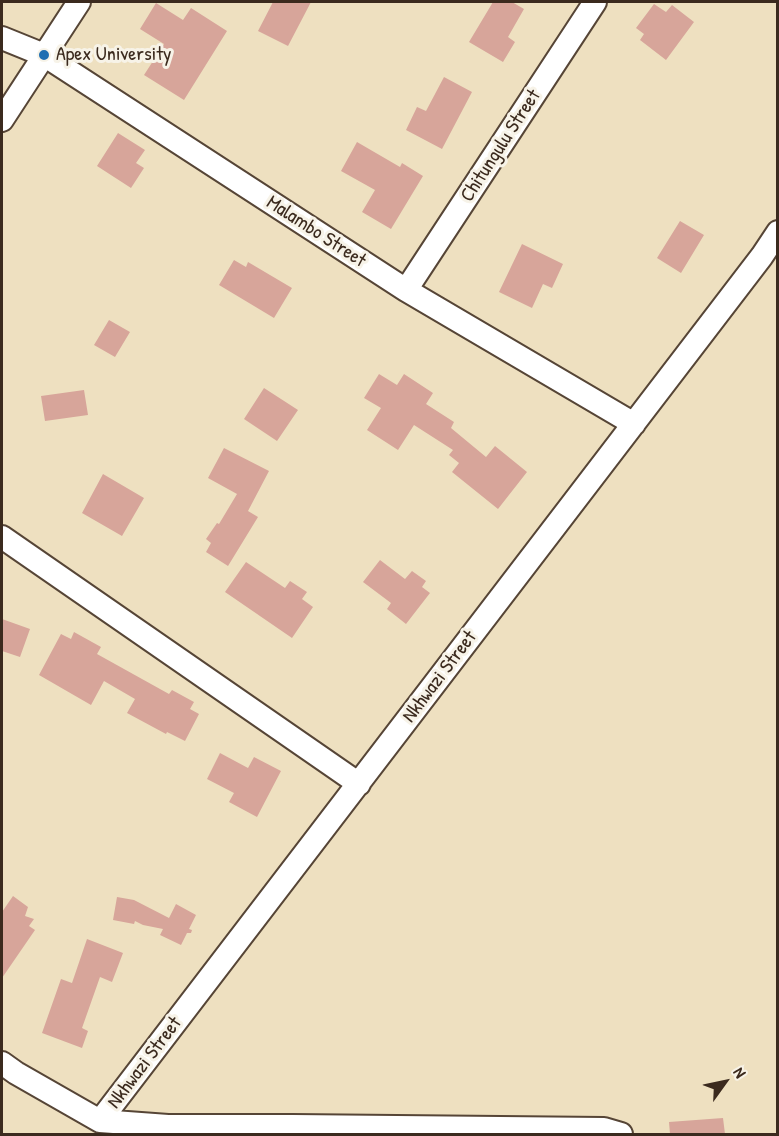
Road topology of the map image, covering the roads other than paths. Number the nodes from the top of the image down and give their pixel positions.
1 (80, 2) edge
2 (595, 2) edge
3 (2, 39) edge
4 (44, 55) junction
5 (2, 120) edge
6 (777, 232) edge
7 (406, 290) junction
8 (634, 424) junction
9 (2, 537) edge
10 (359, 784) junction
11 (2, 1063) edge
12 (100, 1121) junction
13 (295, 1130) edge
14 (621, 1134) edge

1 - 4 street
2 - 7 street, Chitungulu Street
3 - 4 street, Malambo Street
4 - 5 street
4 - 7 street, Malambo Street
6 - 8 street, Nkhwazi Street
7 - 8 street, Malambo Street
8 - 10 street, Nkhwazi Street
9 - 10 street
10 - 12 street, Nkhwazi Street
11 - 12 street
12 - 13 street
13 - 14 street

